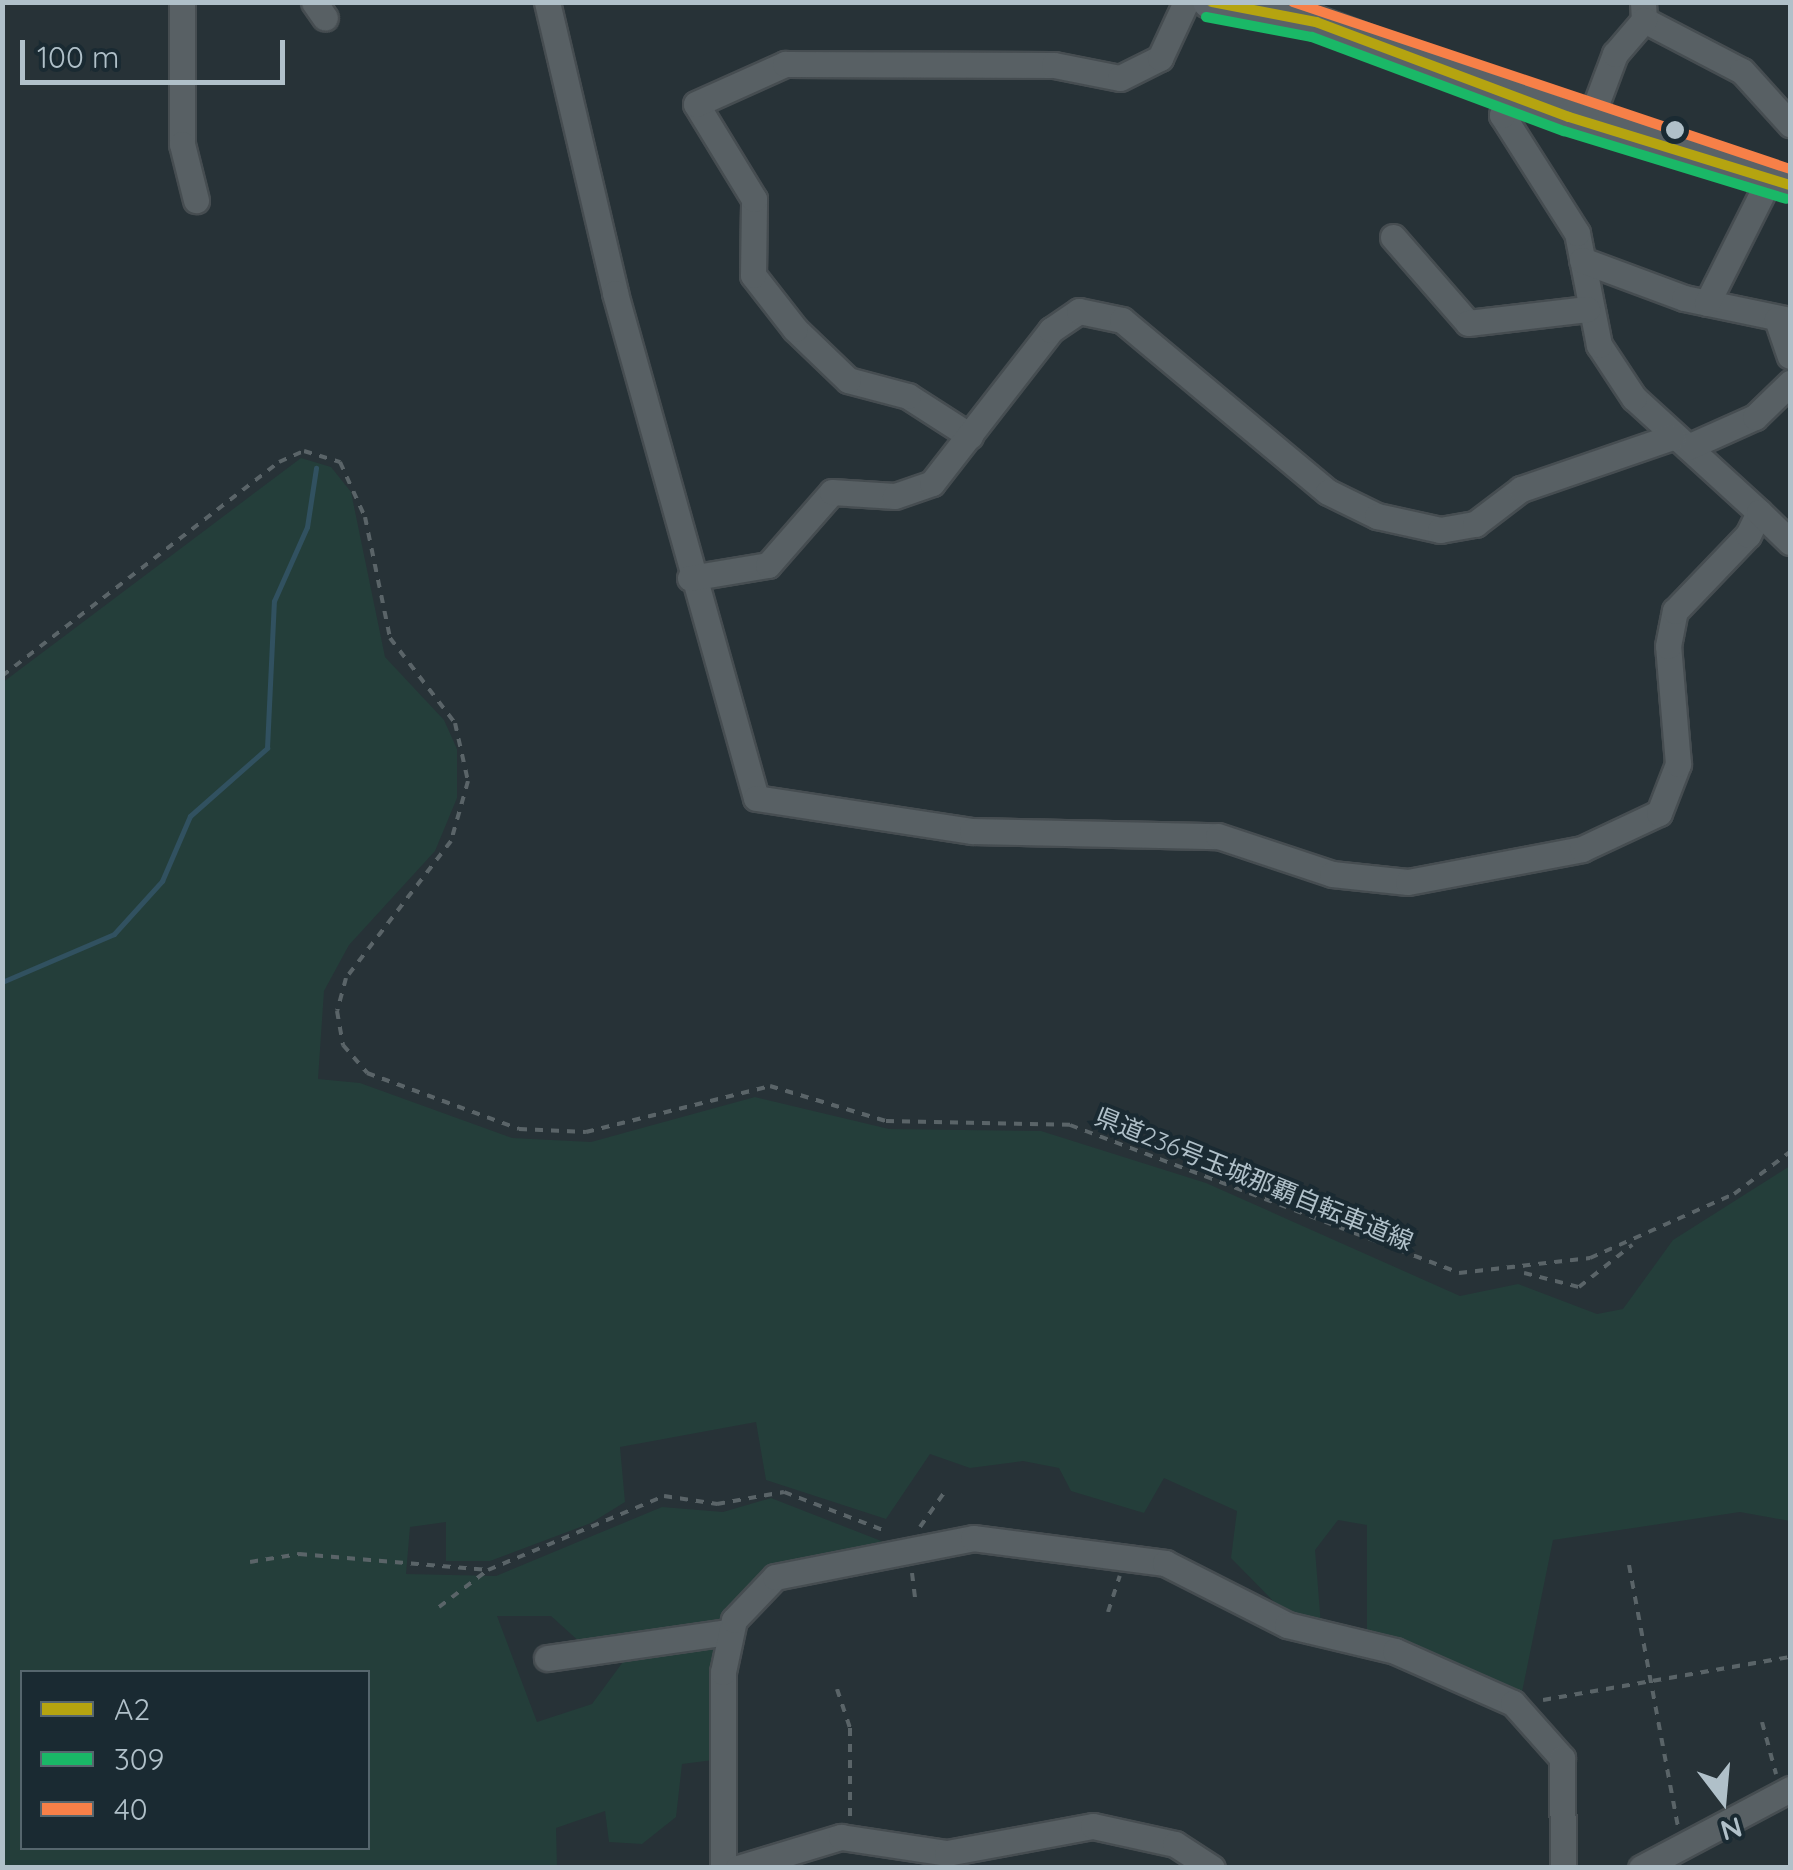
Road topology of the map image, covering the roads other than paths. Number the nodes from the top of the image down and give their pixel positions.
1 (182, 2) edge
2 (547, 2) edge
3 (1186, 2) edge
4 (1210, 2) edge
5 (1643, 11) edge
6 (1512, 93) junction
7 (1589, 124) junction
8 (1790, 124) edge
9 (1785, 182) edge
10 (196, 200) dead end
11 (1393, 237) dead end
12 (1582, 260) junction
13 (1708, 303) junction
14 (1587, 309) junction
15 (1784, 320) edge
16 (1790, 356) edge
17 (1790, 383) edge
18 (970, 436) junction
19 (1680, 442) junction
20 (1759, 512) junction
21 (1790, 542) edge
22 (690, 578) junction
23 (728, 1632) junction
24 (547, 1658) dead end
25 (1786, 1791) edge
26 (723, 1868) edge
27 (738, 1868) edge
28 (1212, 1868) edge
29 (1563, 1868) edge
30 (1641, 1868) edge

1 - 10 street
2 - 22 street
3 - 18 street
4 - 6 main road
5 - 7 street
5 - 8 street
6 - 7 main road
6 - 12 street
7 - 9 main road
9 - 13 street
11 - 14 street
12 - 13 street
12 - 14 street
13 - 15 street
14 - 19 street
15 - 16 street
17 - 19 street
18 - 19 street
18 - 22 street
19 - 20 street
20 - 21 street
20 - 22 street
23 - 24 street
23 - 26 street
23 - 29 street
25 - 30 street
27 - 28 street

